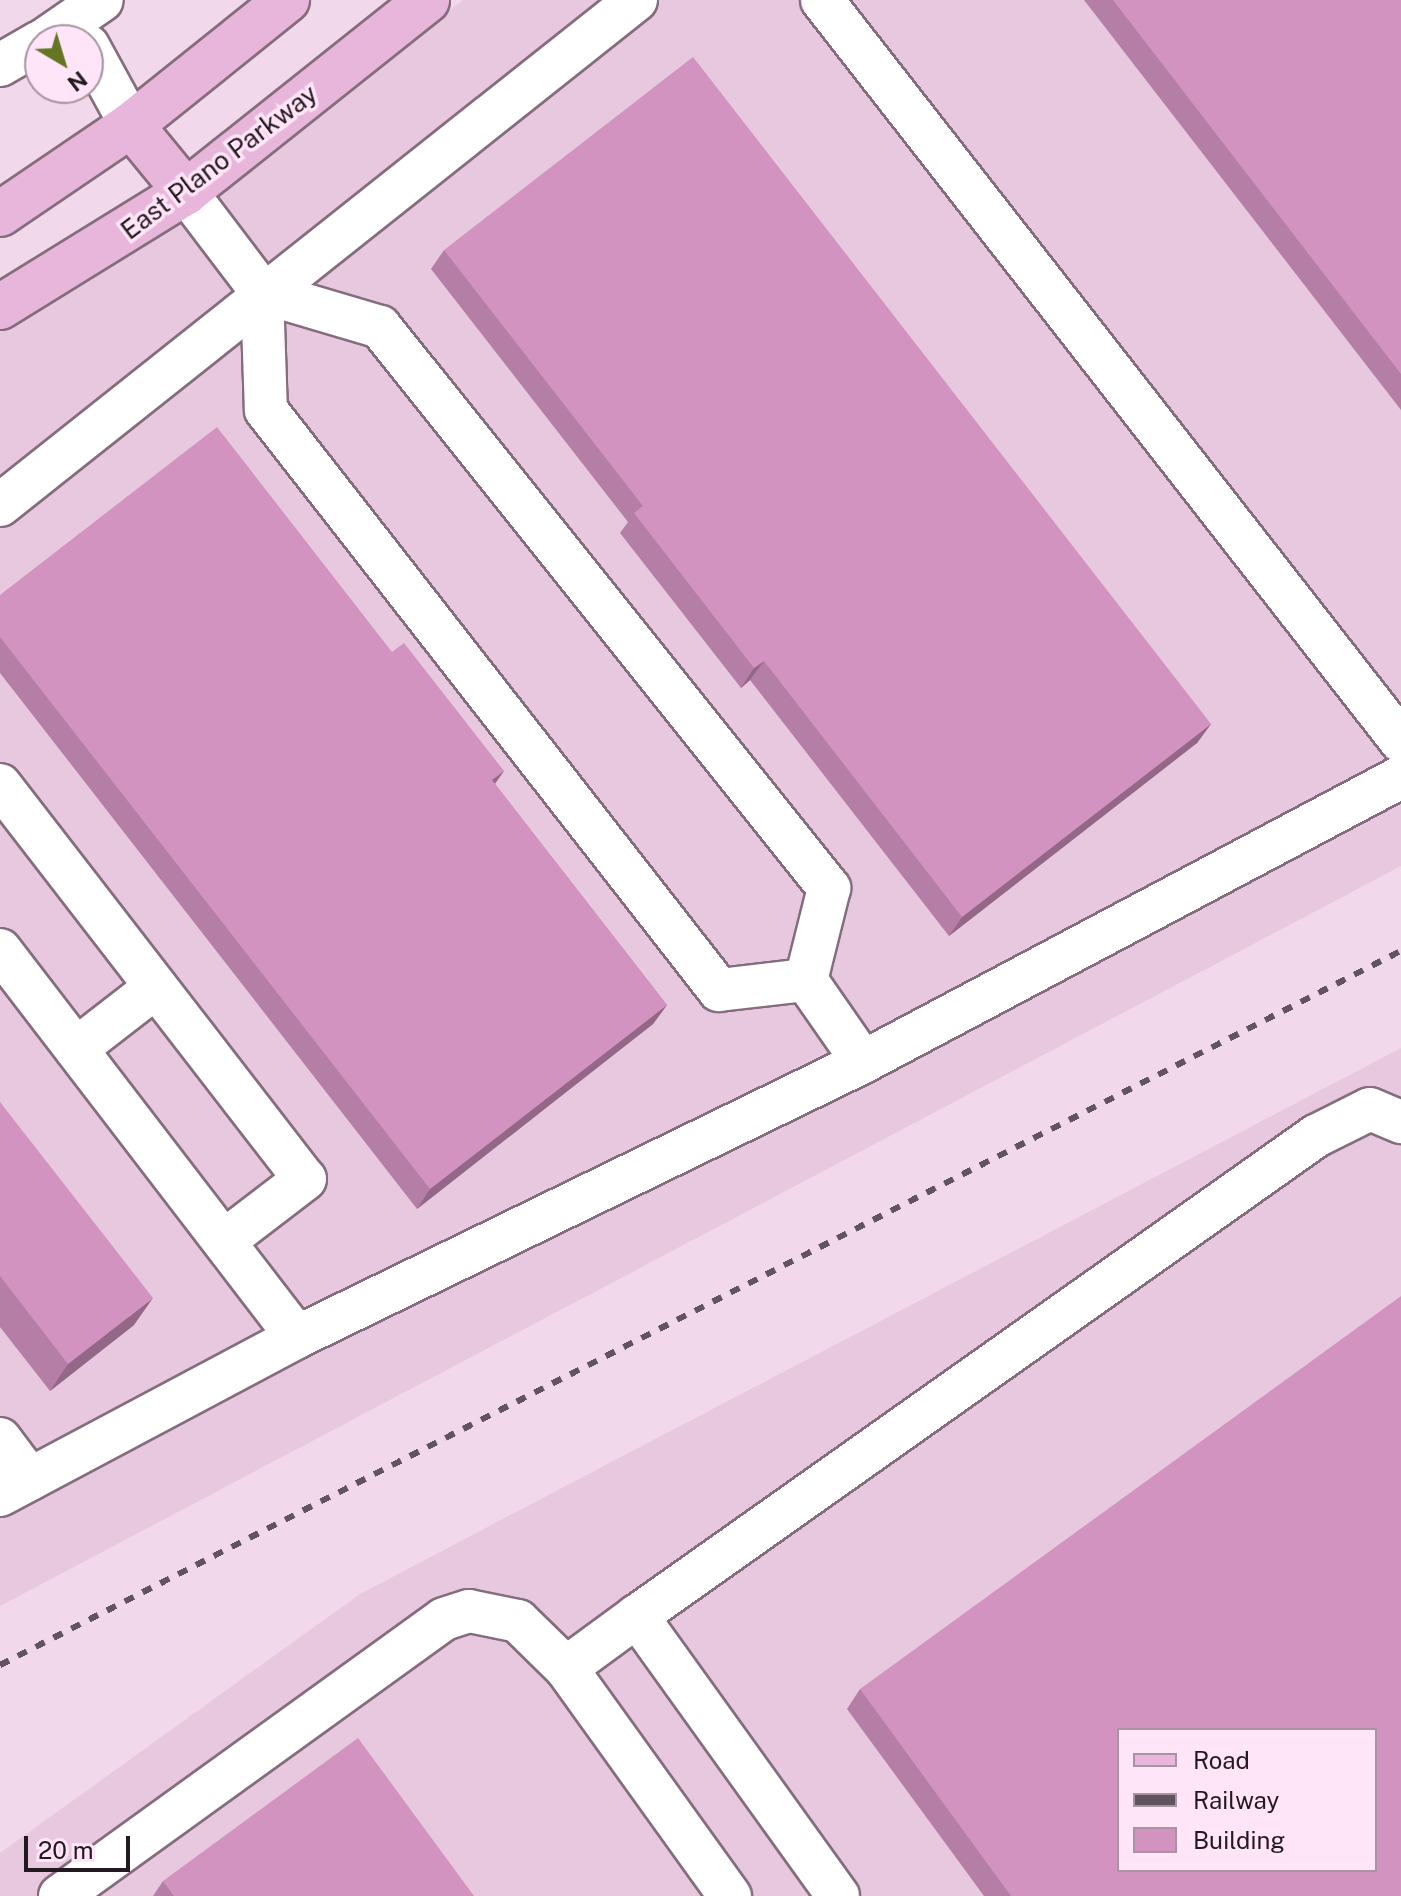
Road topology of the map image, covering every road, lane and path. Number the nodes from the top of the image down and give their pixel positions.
1 (287, 0) edge
2 (427, 0) edge
3 (636, 0) edge
4 (822, 0) edge
5 (24, 54) edge
6 (0, 65) edge
7 (104, 82) edge
8 (131, 125) junction
9 (186, 192) junction
10 (0, 214) edge
11 (262, 292) junction
12 (0, 307) edge
13 (0, 505) edge
14 (1401, 741) edge
15 (1401, 777) edge
16 (0, 785) edge
17 (0, 950) edge
18 (806, 980) junction
19 (156, 987) junction
20 (76, 1049) junction
21 (863, 1062) junction
22 (1401, 1122) edge
23 (224, 1241) junction
24 (297, 1337) junction
25 (0, 1439) edge
26 (15, 1487) edge
27 (637, 1616) junction
28 (566, 1668) junction
29 (60, 1896) edge
30 (730, 1896) edge
31 (838, 1896) edge

1 - 8 main road
2 - 9 main road, East Plano Parkway
3 - 11 lane
4 - 14 lane
5 - 6 lane
7 - 8 lane
8 - 9 main road
8 - 10 main road
9 - 11 lane
9 - 12 main road, East Plano Parkway
11 - 13 lane
11 - 18 lane
11 - 18 lane
15 - 21 lane
16 - 19 lane
17 - 20 lane
18 - 21 lane
19 - 20 lane
19 - 23 lane
20 - 23 lane
21 - 24 lane
22 - 27 lane
23 - 24 lane
24 - 26 lane
25 - 26 lane
27 - 28 lane
27 - 31 lane
28 - 29 lane
28 - 30 lane

